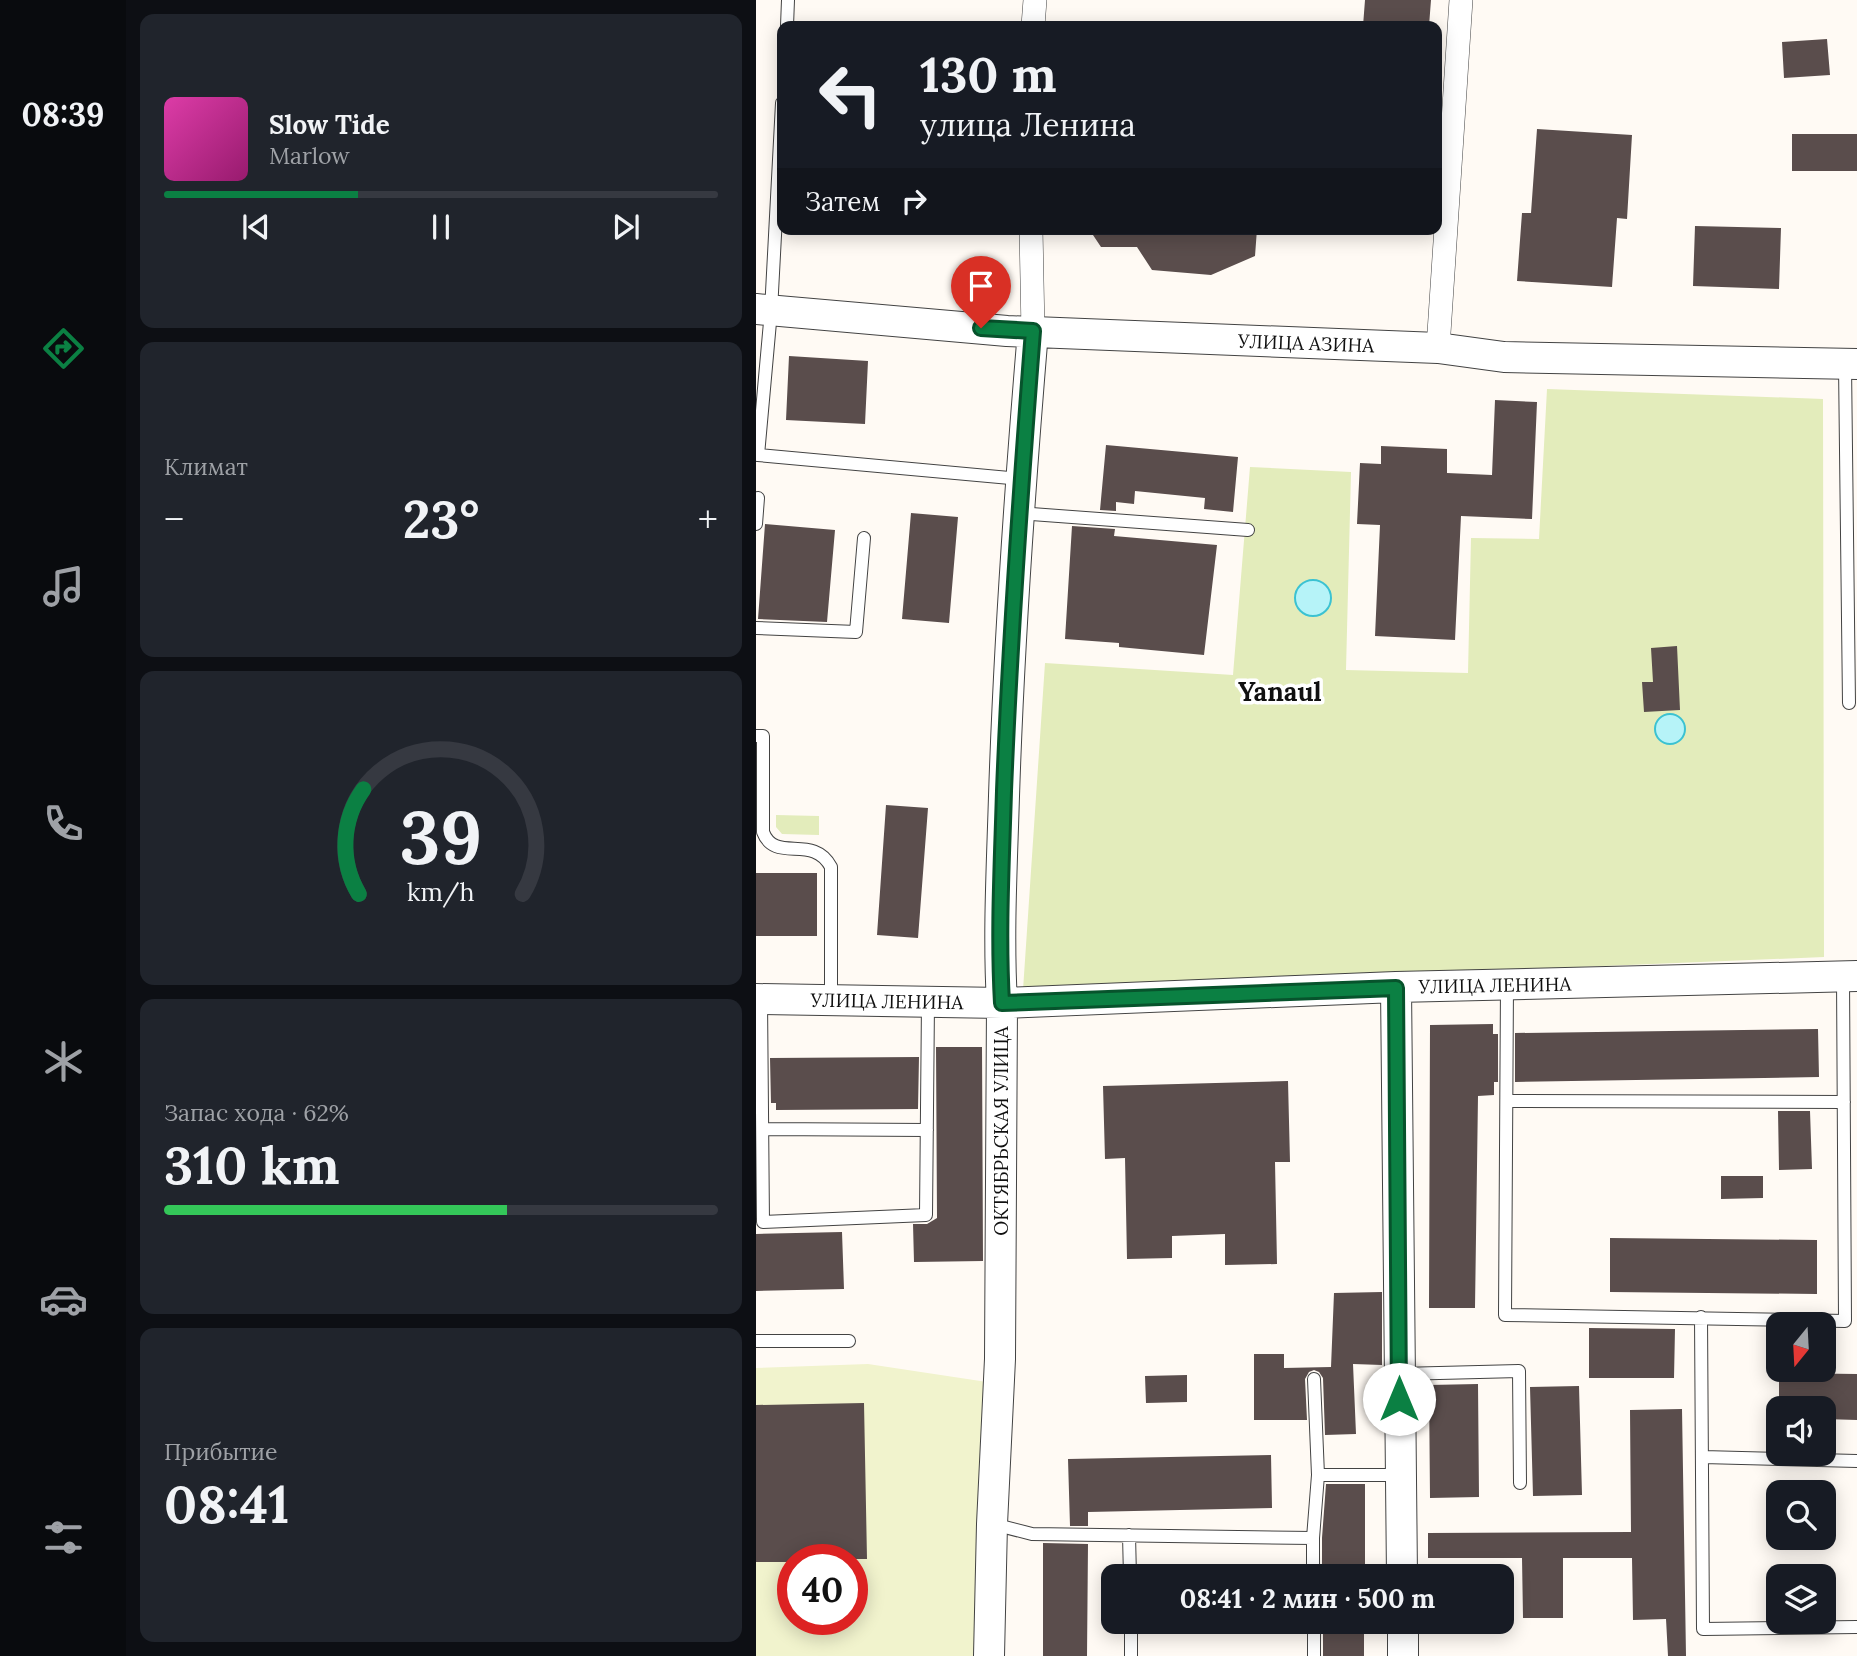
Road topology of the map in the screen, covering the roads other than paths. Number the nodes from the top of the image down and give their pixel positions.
1 (788, 0) edge
2 (1034, 0) edge
3 (1461, 0) edge
4 (786, 21) edge
5 (1033, 21) edge
6 (777, 157) edge
7 (1031, 235) edge
8 (763, 310) edge
9 (1033, 331) junction
10 (1438, 348) junction
11 (1851, 364) edge
12 (1021, 479) junction
13 (758, 498) edge
14 (1018, 513) junction
15 (756, 524) edge
16 (1248, 530) dead end
17 (864, 538) dead end
18 (756, 628) edge
19 (1849, 703) dead end
20 (756, 736) edge
21 (1850, 977) edge
22 (1507, 985) junction
23 (1396, 988) junction
24 (759, 999) edge
25 (831, 1000) junction
26 (928, 1002) junction
27 (1002, 1003) junction
28 (1508, 1101) junction
29 (1844, 1102) junction
30 (763, 1129) junction
31 (927, 1130) junction
32 (1701, 1317) junction
33 (849, 1340) dead end
34 (756, 1341) edge
35 (1399, 1374) junction
36 (1314, 1379) dead end
37 (1703, 1457) junction
38 (1857, 1461) edge
39 (1318, 1475) junction
40 (1400, 1475) junction
41 (1520, 1483) dead end
42 (992, 1524) junction
43 (1129, 1535) junction
44 (1313, 1538) junction
45 (1130, 1564) edge
46 (1313, 1564) edge
47 (1402, 1564) edge
48 (1857, 1627) edge
49 (1131, 1634) edge
50 (1314, 1634) edge
51 (1403, 1634) edge
52 (989, 1656) edge
53 (1131, 1656) edge
54 (1314, 1656) edge
55 (1403, 1656) edge

1 - 4 lane
2 - 5 street
3 - 10 street
6 - 8 lane
7 - 9 street, ОКТЯБРЬСКАЯ УЛИЦА
8 - 9 street, УЛИЦА АЗИНА
8 - 12 lane
9 - 10 street, УЛИЦА АЗИНА
9 - 12 street, ОКТЯБРЬСКАЯ УЛИЦА
10 - 11 street, УЛИЦА АЗИНА
11 - 19 lane
12 - 14 street, ОКТЯБРЬСКАЯ УЛИЦА
13 - 15 lane
14 - 16 lane
14 - 27 street, ОКТЯБРЬСКАЯ УЛИЦА
17 - 18 lane
20 - 25 lane
21 - 22 street, УЛИЦА ЛЕНИНА
21 - 29 lane
22 - 23 street, УЛИЦА ЛЕНИНА
22 - 28 lane
23 - 27 street, УЛИЦА ЛЕНИНА
23 - 35 street
24 - 25 street, УЛИЦА ЛЕНИНА
24 - 30 lane
25 - 26 street, УЛИЦА ЛЕНИНА
26 - 27 street, УЛИЦА ЛЕНИНА
26 - 31 lane
27 - 42 street, ОКТЯБРЬСКАЯ УЛИЦА
28 - 29 lane
28 - 32 lane
29 - 32 lane
30 - 31 lane
30 - 31 lane
32 - 37 lane
33 - 34 lane
35 - 40 street
35 - 41 lane
36 - 39 lane
37 - 38 lane
37 - 48 lane
39 - 40 lane
39 - 44 lane
40 - 47 street
42 - 43 lane
42 - 52 street, ОКТЯБРЬСКАЯ УЛИЦА
43 - 44 lane
43 - 45 lane
44 - 46 lane
49 - 53 lane
50 - 54 lane
51 - 55 street

